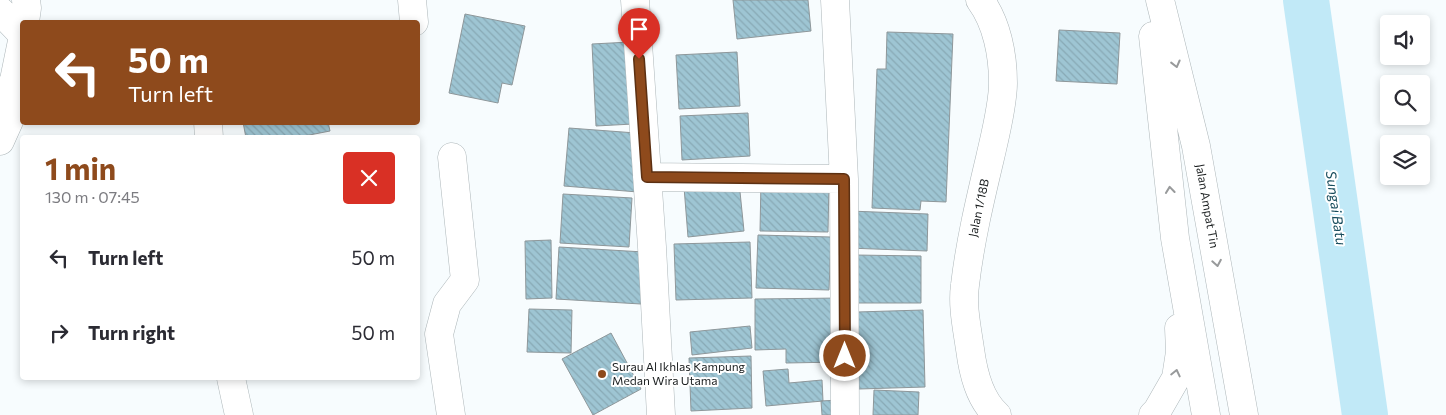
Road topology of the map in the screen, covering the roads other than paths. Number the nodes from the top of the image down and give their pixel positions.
1 (26, 0) edge
2 (412, 0) edge
3 (635, 0) edge
4 (835, 0) edge
5 (960, 0) edge
6 (980, 0) edge
7 (1150, 0) edge
8 (1160, 0) edge
9 (0, 12) edge
10 (25, 20) edge
11 (414, 20) edge
12 (20, 32) edge
13 (20, 47) edge
14 (6, 89) edge
15 (0, 141) edge
16 (452, 157) dead end
17 (647, 177) junction
18 (844, 179) junction
19 (1175, 238) junction
20 (231, 380) edge
21 (239, 415) edge
22 (451, 415) edge
23 (661, 415) edge
24 (845, 415) edge
25 (977, 415) edge
26 (997, 415) edge
27 (1153, 415) edge
28 (1206, 415) edge
29 (1244, 415) edge

1 - 10 street
2 - 11 street
3 - 17 street
4 - 18 street
5 - 25 street, Jalan 1/18B
6 - 26 street, Jalan 1/18B
19 -> 7 street
8 -> 29 street, Jalan Ampat Tin
9 - 12 street
13 - 14 street
14 - 15 street
16 - 22 street
17 - 18 street
17 - 23 street
18 - 24 street
27 -> 19 street
19 - 28 street
20 - 21 street

